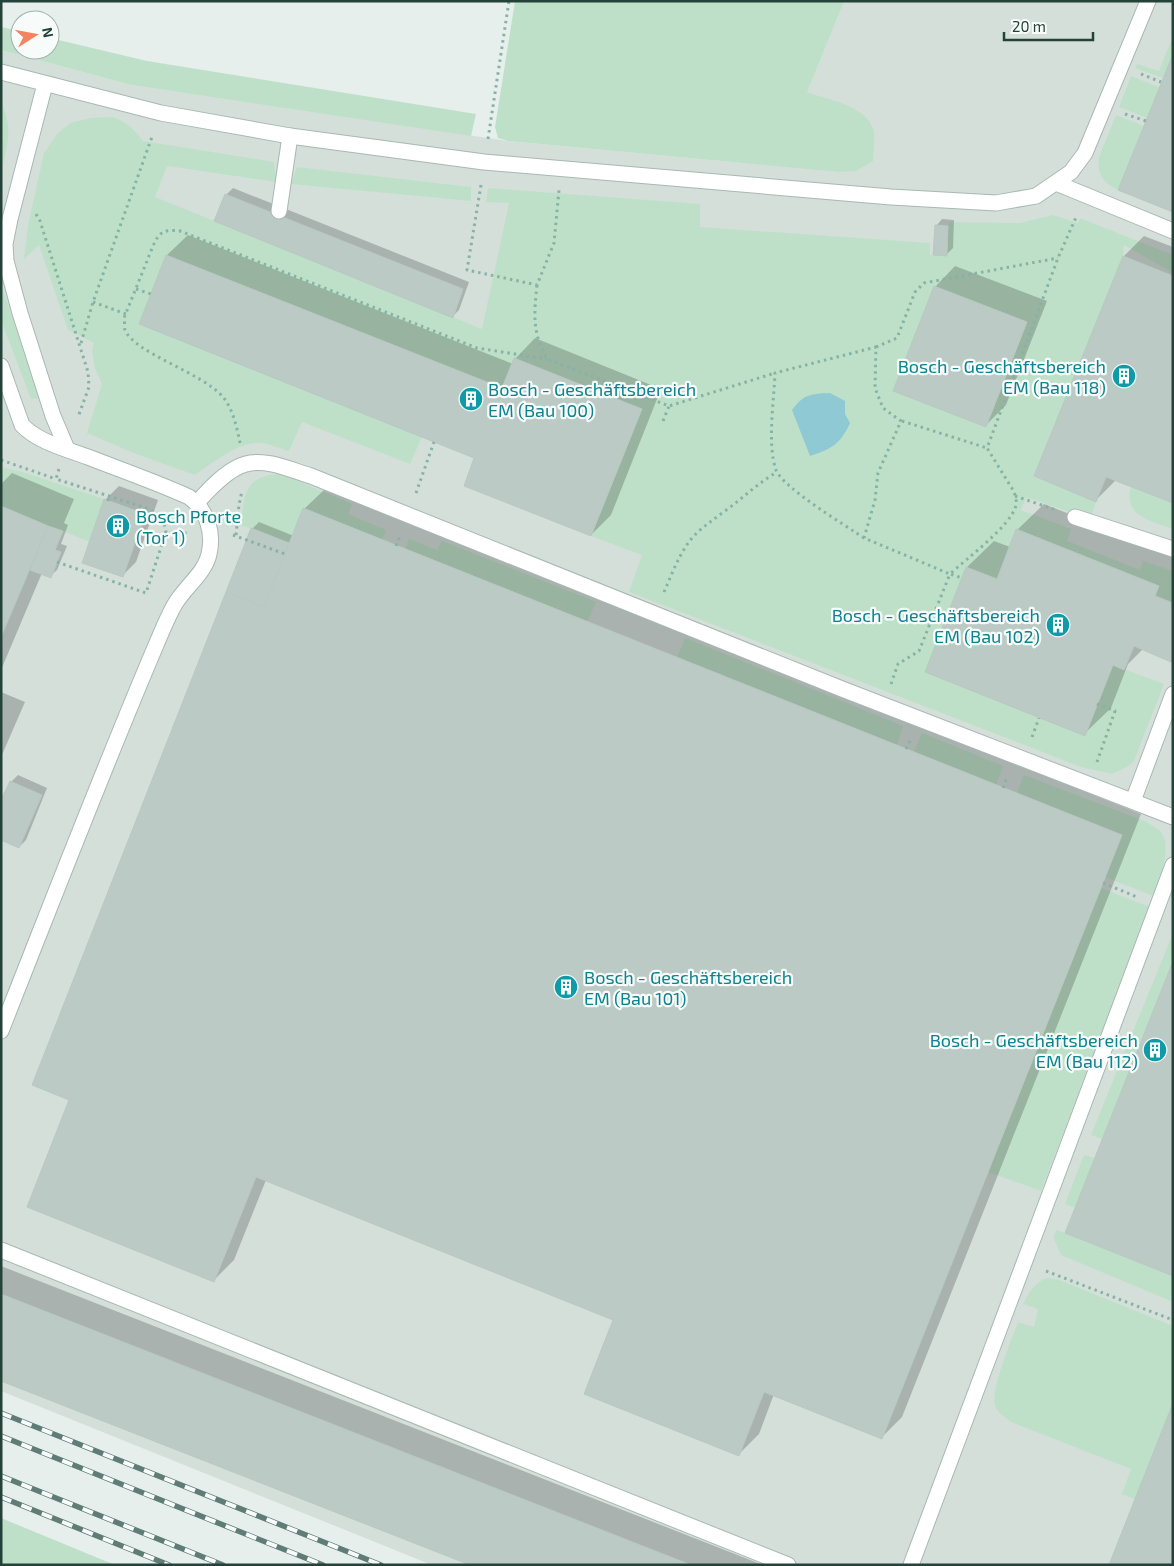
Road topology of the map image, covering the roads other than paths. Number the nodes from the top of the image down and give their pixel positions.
1 (1148, 1) edge
2 (1, 72) edge
3 (44, 84) junction
4 (290, 136) junction
5 (1056, 183) junction
6 (279, 211) dead end
7 (9, 216) edge
8 (1173, 231) edge
9 (1, 366) edge
10 (66, 449) junction
11 (197, 503) junction
12 (1075, 517) road end
13 (1173, 550) edge
14 (1173, 694) edge
15 (1133, 802) junction
16 (1173, 817) edge
17 (1173, 865) edge
18 (1, 1031) edge
19 (1, 1250) edge
20 (788, 1565) edge
21 (912, 1565) edge

1 - 5 street
2 - 3 street
3 - 4 street
3 - 7 street
4 - 5 street
4 - 6 street
5 - 8 street
7 - 10 street
9 - 10 street
10 - 11 street
11 - 15 street
11 - 18 street
12 - 13 street
14 - 15 street
15 - 16 street
17 - 21 street
19 - 20 street

